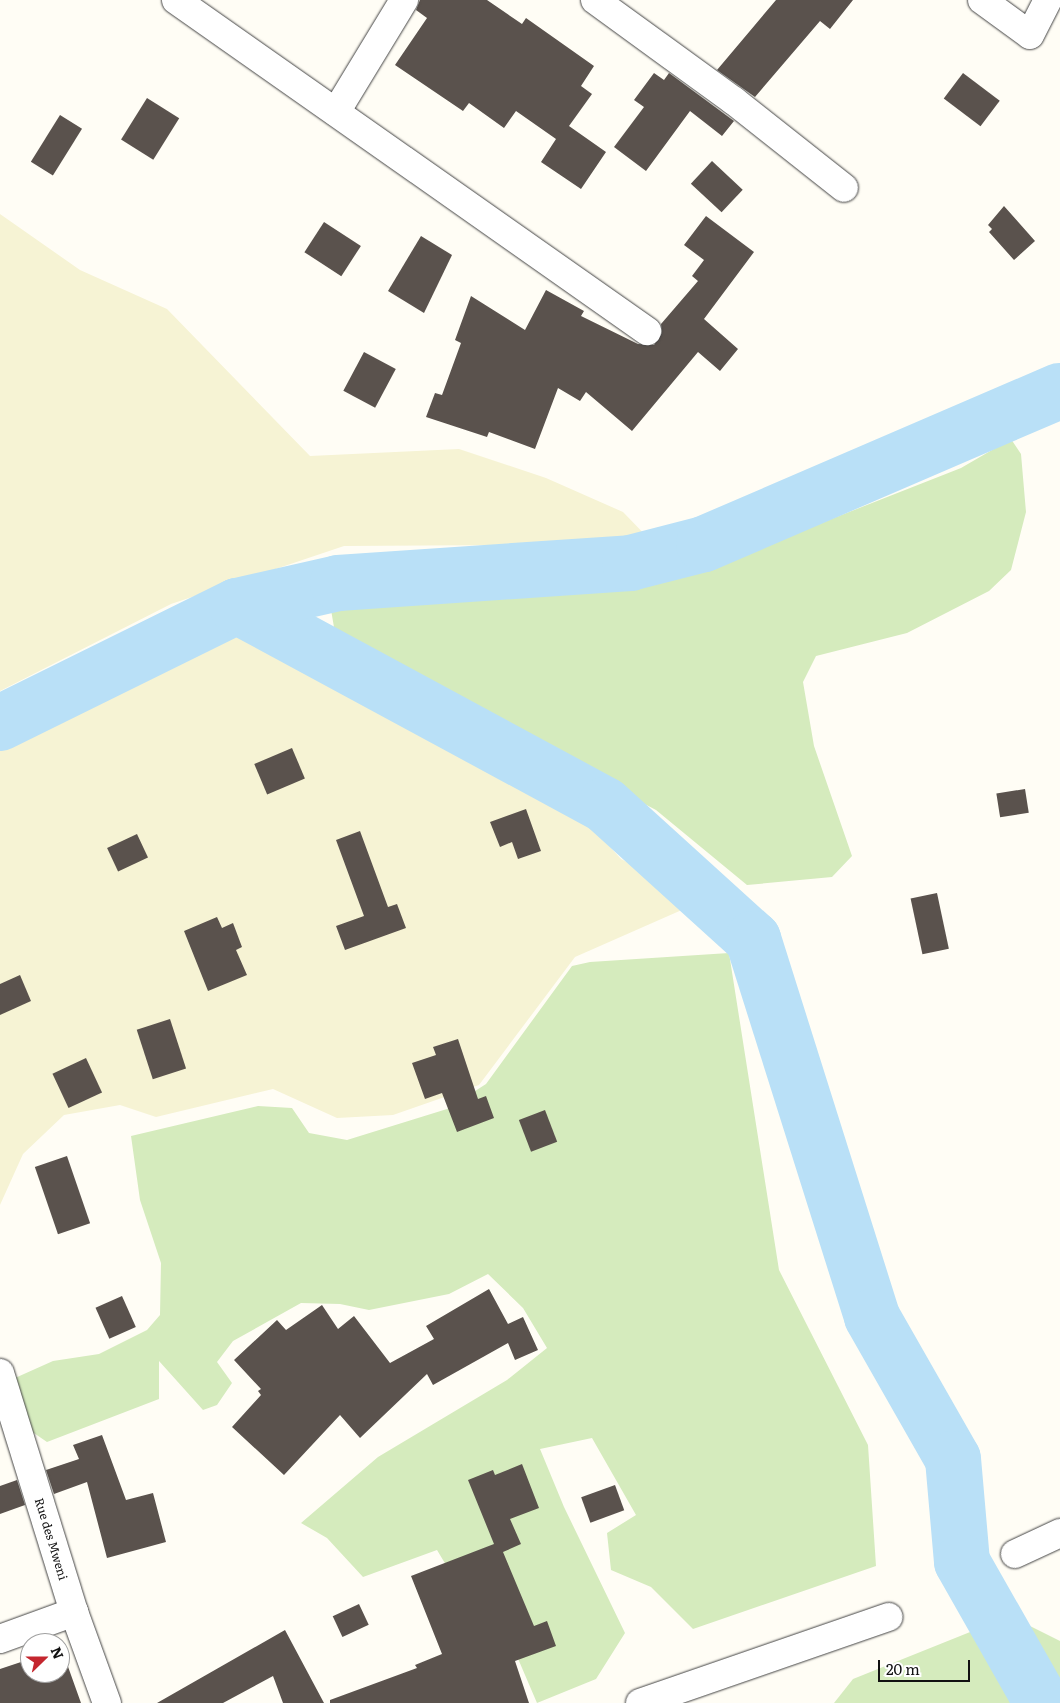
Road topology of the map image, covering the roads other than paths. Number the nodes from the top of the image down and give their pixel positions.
1 (176, 0) edge
2 (404, 0) edge
3 (595, 0) edge
4 (982, 0) edge
5 (1048, 0) edge
6 (336, 112) junction
7 (844, 188) dead end
8 (647, 331) dead end
9 (2, 1387) edge
10 (1060, 1533) edge
11 (1015, 1554) dead end
12 (74, 1612) junction
13 (889, 1617) dead end
14 (0, 1639) edge
15 (108, 1703) edge
16 (640, 1703) edge

1 - 6 street
2 - 6 street
3 - 7 street
4 - 5 street
6 - 8 street
9 - 12 street, Rue des Mweni
10 - 11 street
12 - 14 street
12 - 15 street, Rue des Mweni
13 - 16 street

